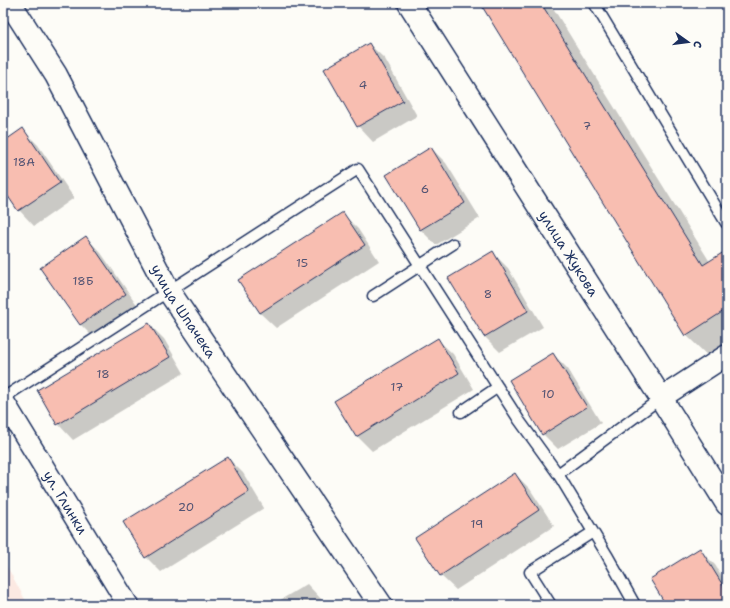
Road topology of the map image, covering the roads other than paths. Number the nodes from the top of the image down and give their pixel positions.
1 (10, 3) edge
2 (409, 3) edge
3 (594, 3) edge
4 (727, 223) edge
5 (453, 244) dead end
6 (420, 266) junction
7 (373, 296) dead end
8 (727, 355) edge
9 (498, 387) junction
10 (661, 398) junction
11 (3, 399) edge
12 (461, 412) dead end
13 (558, 474) junction
14 (727, 504) edge
15 (593, 532) junction
16 (128, 605) edge
17 (381, 605) edge
18 (551, 605) edge
19 (635, 605) edge

1 - 17 street, улица Шпачека
2 - 10 street, улица Жукова
3 - 4 lane
5 - 6 lane
6 - 7 lane
6 - 9 lane
6 - 11 lane
8 - 10 street
9 - 12 lane
9 - 13 lane
10 - 13 lane
10 - 14 street, улица Жукова
11 - 16 street, ул. Глинки
13 - 15 lane
15 - 18 lane
15 - 19 lane

